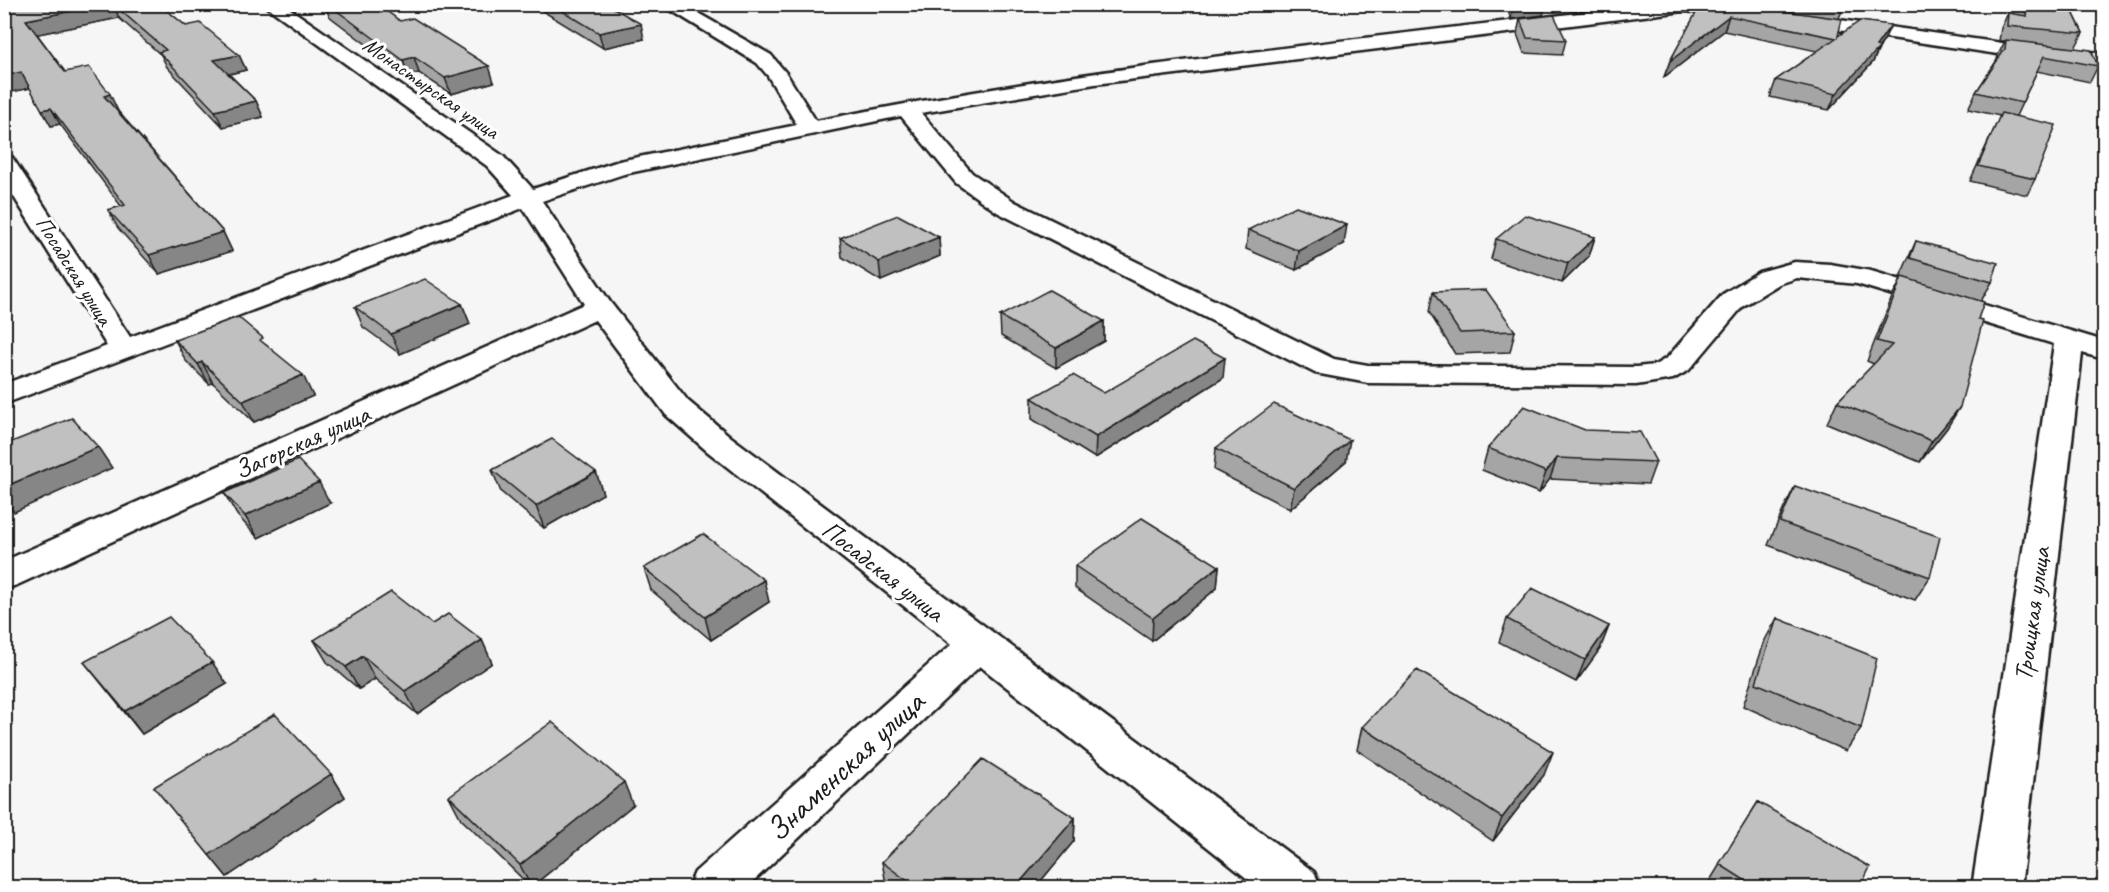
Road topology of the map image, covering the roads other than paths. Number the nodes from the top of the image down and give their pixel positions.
1 (271, 4) edge
2 (669, 4) edge
3 (1758, 14) edge
4 (1780, 17) edge
5 (2104, 59) edge
6 (906, 109) junction
7 (810, 128) junction
8 (4, 162) edge
9 (528, 198) junction
10 (600, 307) junction
11 (2086, 345) edge
12 (124, 350) junction
13 (4, 395) edge
14 (4, 576) edge
15 (978, 644) junction
16 (712, 888) edge
17 (1297, 888) edge
18 (1996, 888) edge

1 - 9 street, Монастырская улица
2 - 7 street
3 - 6 street
4 - 5 street
6 - 7 street
6 - 11 street
7 - 9 street
8 - 12 street, Посадская улица
9 - 10 street, Посадская улица
9 - 12 street
10 - 14 street, Загорская улица
10 - 15 street, Посадская улица
11 - 18 street, Троицкая улица
12 - 13 street
15 - 16 street, Знаменская улица
15 - 17 street, Посадская улица

